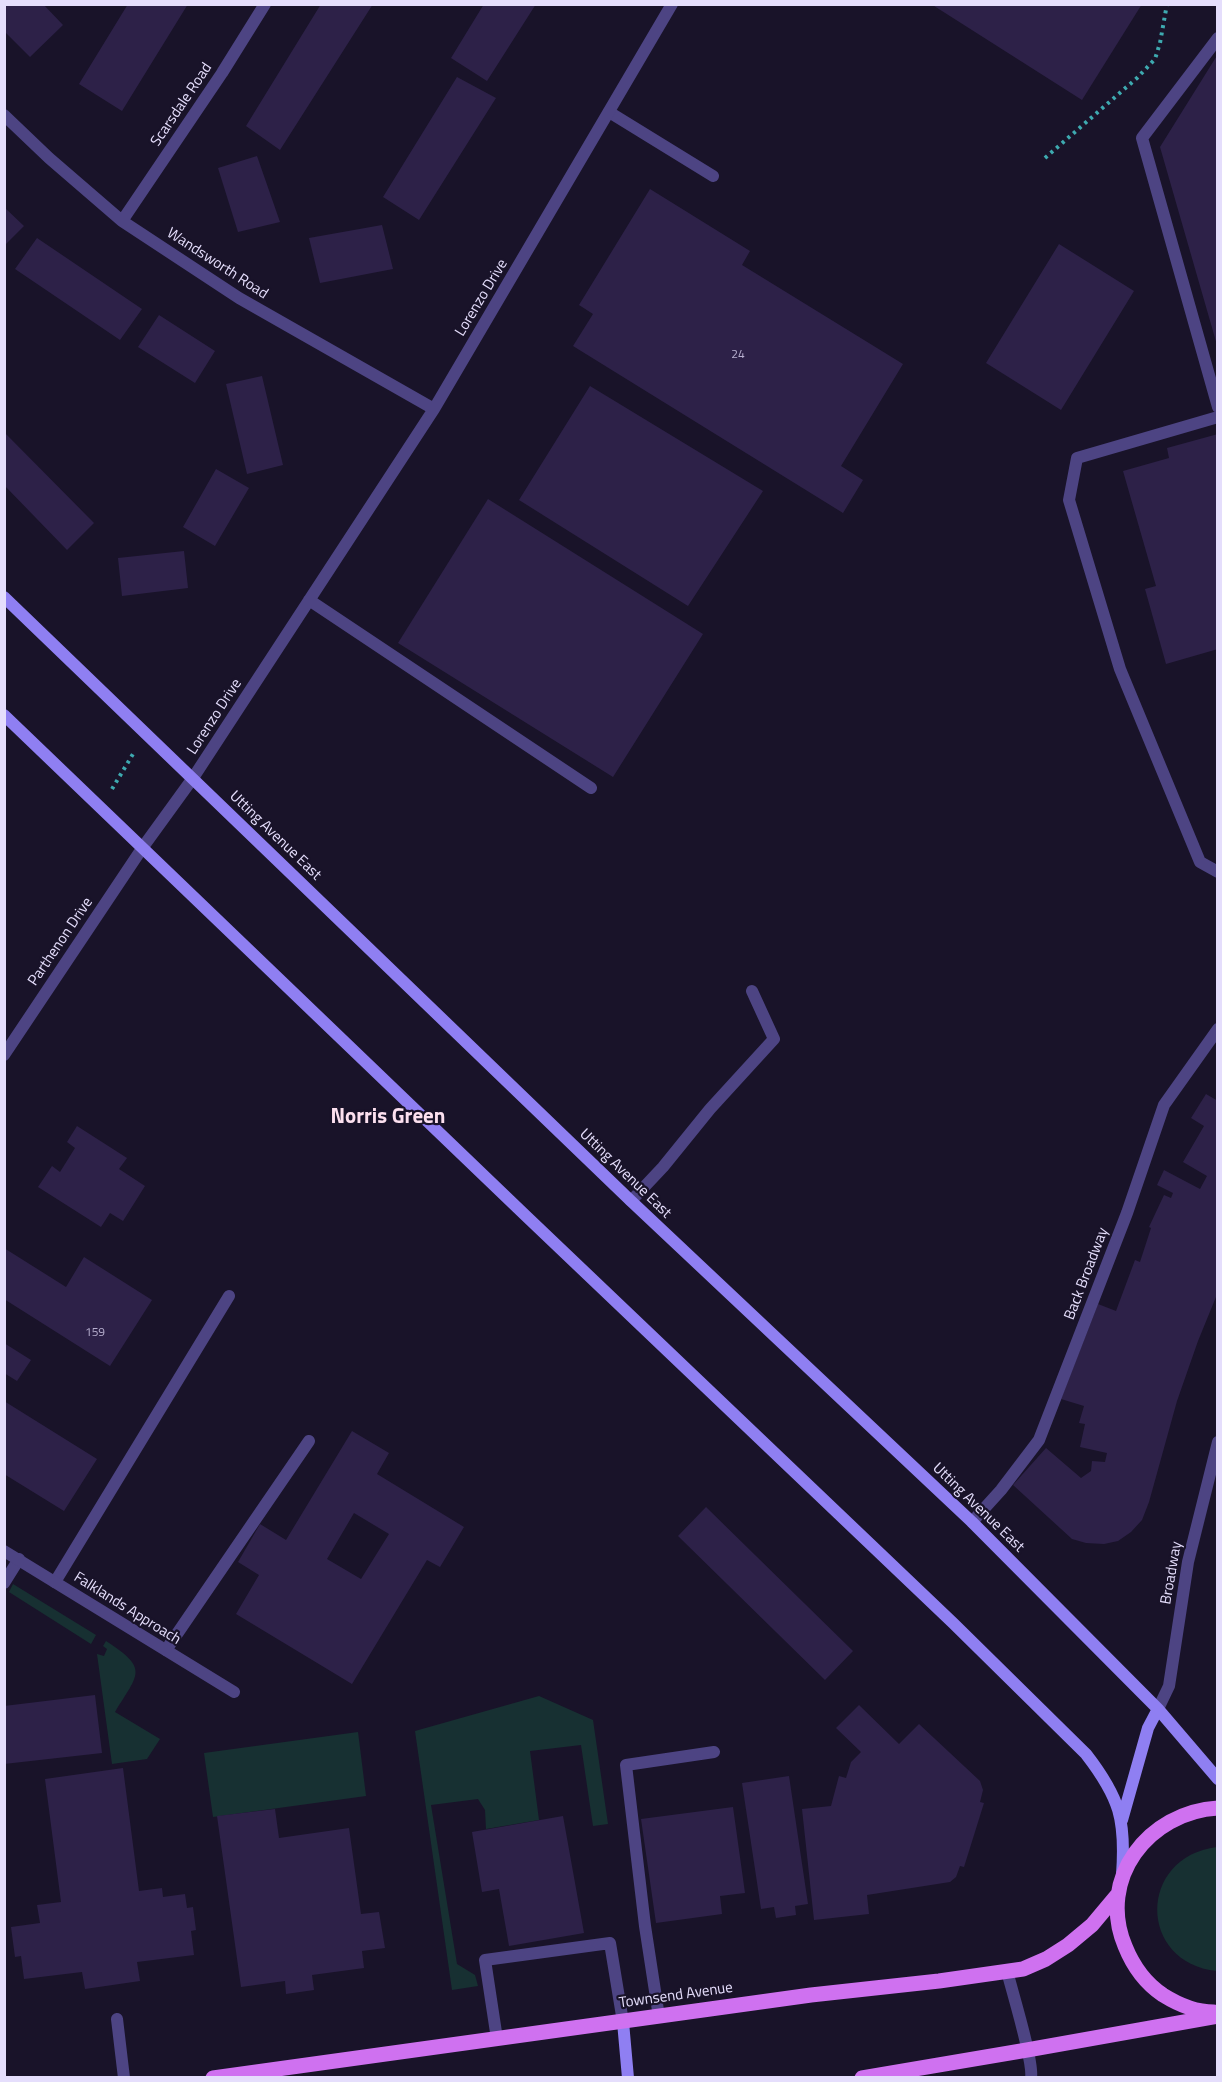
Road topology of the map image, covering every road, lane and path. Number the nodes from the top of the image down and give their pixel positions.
1 (264, 4) edge
2 (672, 4) edge
3 (1167, 4) edge
4 (1218, 38) edge
5 (609, 112) junction
6 (4, 116) edge
7 (1045, 158) dead end
8 (713, 176) dead end
9 (122, 221) junction
10 (1218, 406) edge
11 (434, 409) junction
12 (1218, 417) edge
13 (4, 597) edge
14 (309, 600) junction
15 (4, 715) edge
16 (145, 732) junction
17 (193, 778) junction
18 (591, 788) dead end
19 (102, 808) junction
20 (143, 847) junction
21 (1218, 872) edge
22 (752, 991) dead end
23 (1218, 1029) edge
24 (4, 1054) edge
25 (631, 1202) junction
26 (229, 1296) dead end
27 (309, 1441) dead end
28 (1218, 1442) edge
29 (972, 1522) junction
30 (4, 1551) edge
31 (19, 1559) junction
32 (55, 1582) junction
33 (4, 1583) edge
34 (166, 1650) junction
35 (234, 1692) dead end
36 (1158, 1709) junction
37 (714, 1752) dead end
38 (1218, 1779) edge
39 (1218, 1808) edge
40 (1122, 1820) junction
41 (1122, 1876) junction
42 (1118, 1894) junction
43 (1007, 1971) junction
44 (1218, 2014) edge
45 (659, 2017) junction
46 (117, 2019) dead end
47 (623, 2022) junction
48 (497, 2039) junction
49 (1027, 2050) junction
50 (279, 2073) edge
51 (124, 2078) edge
52 (213, 2078) edge
53 (628, 2078) edge
54 (862, 2078) edge
55 (1031, 2078) edge

1 - 9 street, Scarsdale Road
2 - 5 street, Lorenzo Drive
3 - 7 path
4 - 10 street
5 - 8 street
5 - 11 street, Lorenzo Drive
6 - 9 street, Wandsworth Road
9 - 11 street, Wandsworth Road
11 - 14 street, Lorenzo Drive
12 - 21 street
13 - 16 street, Utting Avenue East
14 - 17 street, Lorenzo Drive
14 - 18 street
15 - 19 street
16 - 17 street, Utting Avenue East
16 - 19 path
17 - 20 street, Lorenzo Drive
17 - 25 street, Utting Avenue East
19 - 20 street
20 - 24 street, Parthenon Drive
20 - 40 street
22 - 25 street
23 - 29 street, Back Broadway
25 - 29 street, Utting Avenue East
26 - 32 street
27 - 34 street
28 - 36 street, Broadway
29 - 36 street, Utting Avenue East
30 - 31 street, Falklands Approach
31 - 32 street, Falklands Approach
31 - 33 street
32 - 34 street, Falklands Approach
34 - 35 street, Falklands Approach
36 - 38 street, Utting Avenue East
36 - 40 street
37 - 45 street
39 - 41 main road
40 - 41 street
41 - 42 main road
42 - 43 main road, Townsend Avenue
42 - 44 main road
43 - 45 main road, Townsend Avenue
43 - 49 street
44 - 49 main road
45 - 47 main road, Townsend Avenue
46 - 51 street
47 - 48 main road, Townsend Avenue
47 - 48 street
47 - 53 street
48 - 50 main road, Townsend Avenue
49 - 54 main road
49 - 55 street
50 - 52 main road, Townsend Avenue

